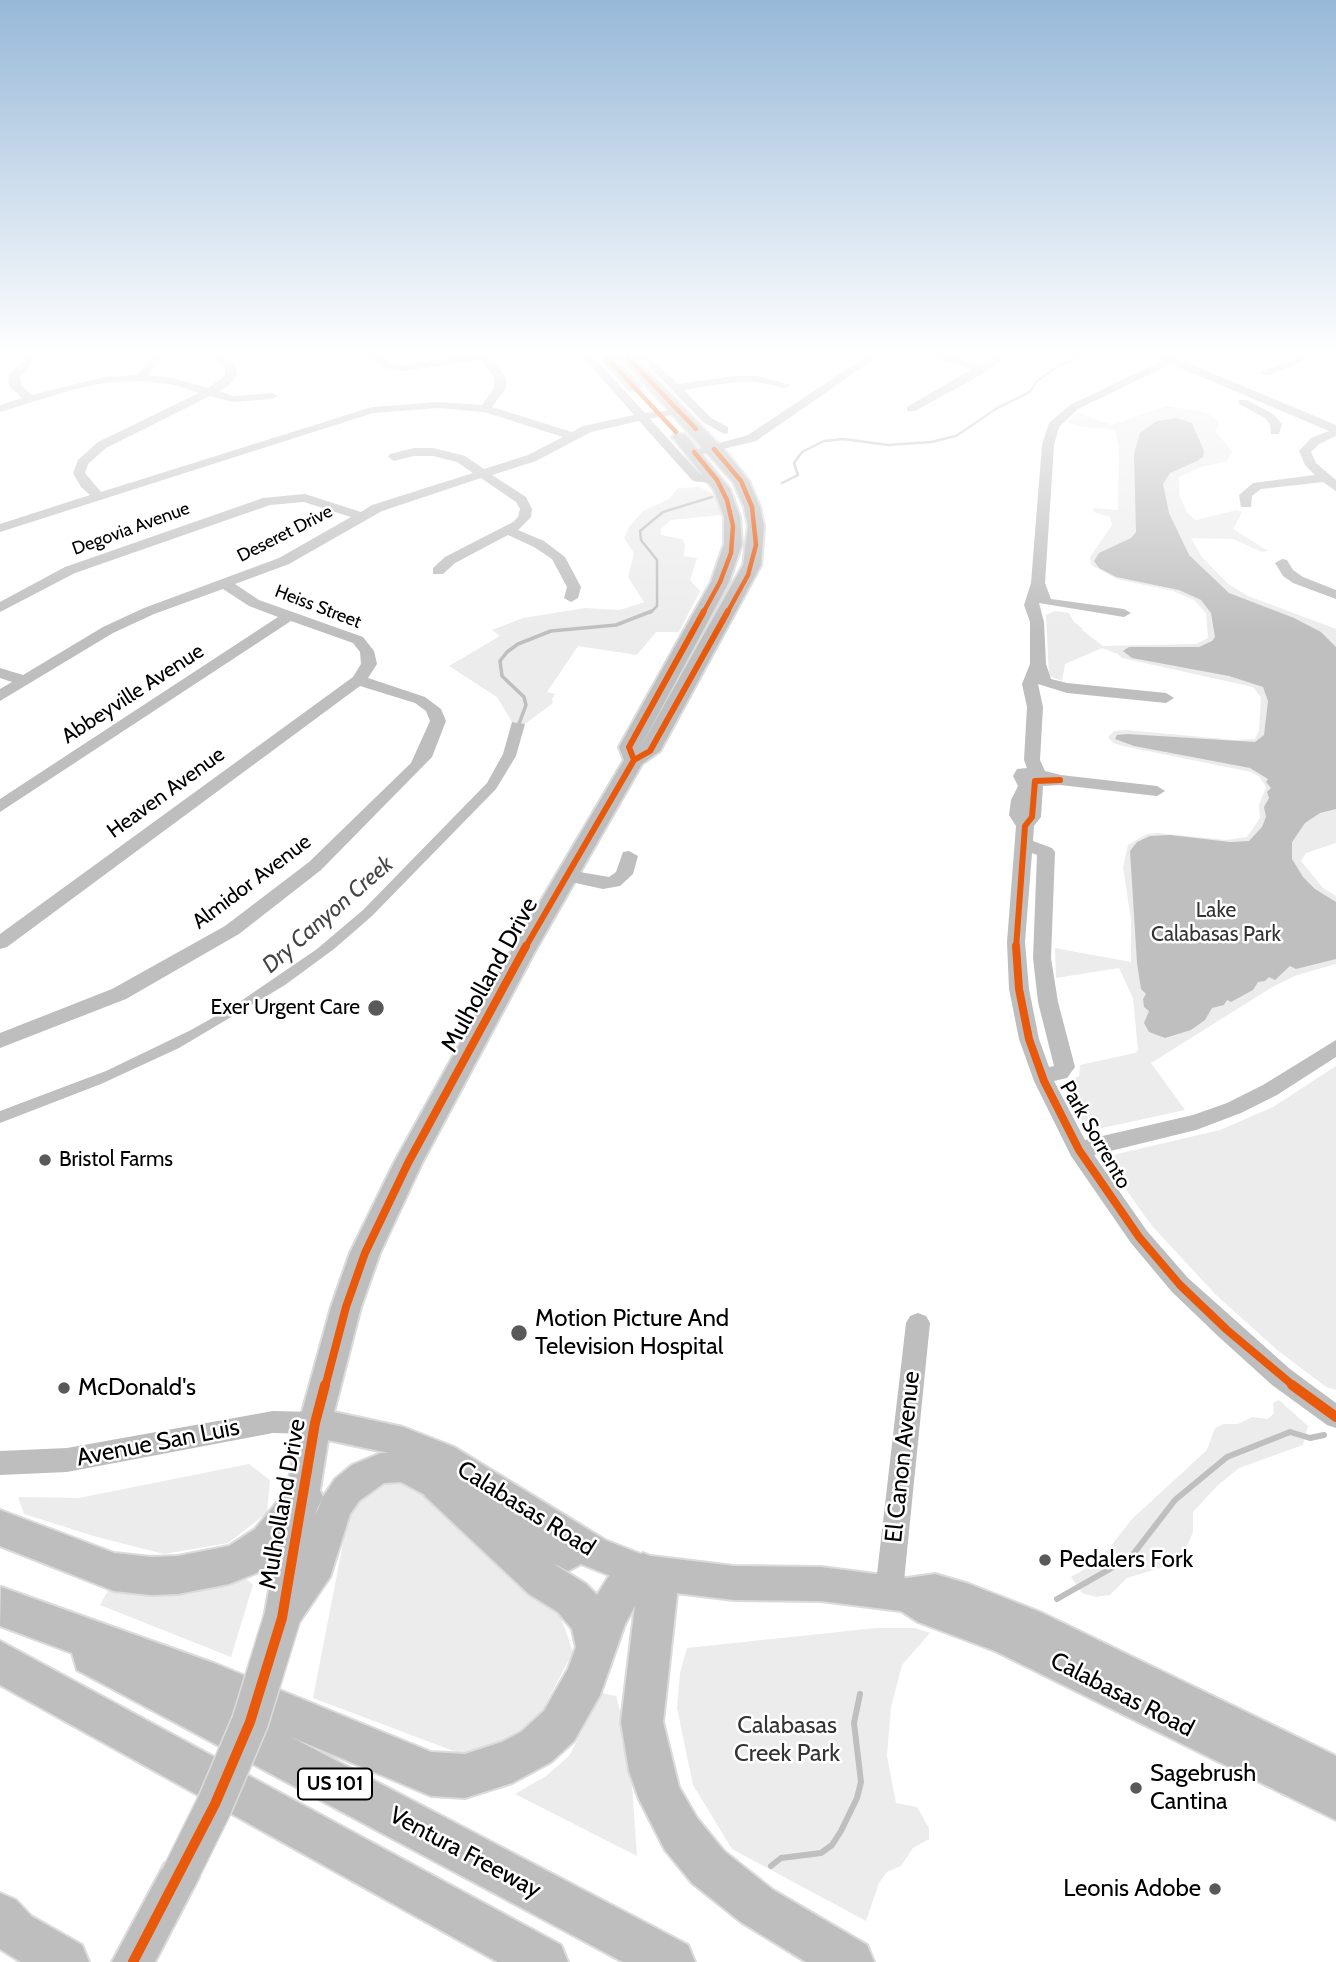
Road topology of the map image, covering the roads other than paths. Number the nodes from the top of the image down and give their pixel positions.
1 (98, 449) edge
2 (249, 449) edge
3 (550, 449) edge
4 (670, 449) edge
5 (691, 449) edge
6 (713, 449) joint
7 (1048, 449) edge
8 (1308, 449) edge
9 (694, 452) junction
10 (394, 457) dead end
11 (484, 474) junction
12 (1324, 478) junction
13 (717, 481) junction
14 (1336, 487) edge
15 (98, 496) junction
16 (1246, 504) dead end
17 (361, 516) junction
18 (0, 528) edge
19 (509, 531) junction
20 (1282, 563) dead end
21 (438, 571) dead end
22 (1038, 583) joint
23 (225, 584) junction
24 (1336, 595) edge
25 (571, 598) dead end
26 (0, 608) edge
27 (1038, 608) junction
28 (1125, 613) dead end
29 (289, 616) junction
30 (1038, 664) joint
31 (673, 668) junction
32 (696, 672) junction
33 (0, 673) edge
34 (359, 680) junction
35 (25, 681) junction
36 (1038, 685) junction
37 (0, 696) edge
38 (1166, 698) dead end
39 (634, 760) junction
40 (1031, 773) junction
41 (1157, 791) dead end
42 (0, 807) edge
43 (1024, 835) junction
44 (629, 856) dead end
45 (568, 876) junction
46 (0, 943) edge
47 (0, 1041) edge
48 (1336, 1047) edge
49 (1042, 1076) junction
50 (1079, 1150) junction
51 (918, 1323) dead end
52 (1336, 1417) edge
53 (316, 1423) junction
54 (0, 1463) edge
55 (438, 1484) junction
56 (304, 1497) junction
57 (0, 1528) edge
58 (643, 1572) junction
59 (898, 1593) junction
60 (0, 1607) edge
61 (282, 1618) junction
62 (596, 1644) junction
63 (0, 1662) edge
64 (1336, 1776) edge
65 (1336, 1801) edge
66 (0, 1916) edge
67 (65, 1962) edge
68 (133, 1962) edge
69 (544, 1962) edge
70 (671, 1962) edge
71 (850, 1962) edge

1 - 15 street
2 - 15 street
3 - 11 street, Deseret Drive
4 - 13 street
5 - 9 main road, Mulholland Drive
6 - 9 street
6 - 32 main road, Mulholland Drive
7 - 22 street
8 - 12 street
9 - 13 main road, Mulholland Drive
10 - 11 street
11 - 17 street, Deseret Drive
11 - 19 street
12 - 14 street
12 - 16 street
13 - 31 main road, Mulholland Drive
15 - 18 street
17 - 23 street, Deseret Drive
17 - 26 street, Degovia Avenue
19 - 21 street
19 - 25 street
20 - 24 street
22 - 27 street
23 - 29 street, Heiss Street
23 - 35 street, Deseret Drive
27 - 28 street
27 - 30 street
29 - 34 street, Heiss Street
29 - 42 street, Abbeyville Avenue
30 - 36 street
31 - 32 main road
31 - 39 main road, Mulholland Drive
32 - 39 main road, Mulholland Drive
33 - 35 street
34 - 46 street, Heaven Avenue
34 - 47 street, Almidor Avenue
35 - 37 street, Deseret Drive
36 - 38 street
36 - 40 street, Park Sorrento
39 - 45 main road, Mulholland Drive
40 - 41 street
40 - 43 street, Park Sorrento
43 - 49 street, Park Sorrento
43 - 49 street
44 - 45 street
45 - 53 main road, Mulholland Drive
48 - 50 street
49 - 50 street, Park Sorrento
50 - 52 street, Park Sorrento
51 - 59 street, El Canon Avenue
53 - 54 street, Avenue San Luis
53 - 56 main road, Mulholland Drive
53 - 58 main road, Calabasas Road
55 - 58 main road
55 - 61 main road
55 - 62 highway
56 - 57 highway
56 - 61 main road, Mulholland Drive
58 - 59 main road, Calabasas Road
58 - 62 highway
58 - 71 highway
59 - 64 main road, Calabasas Road
59 - 65 main road, Calabasas Road
60 - 62 highway
60 - 70 highway, Ventura Freeway / US 101
61 - 68 main road, Mulholland Drive, bridge
63 - 69 highway, US 101
66 - 67 highway

